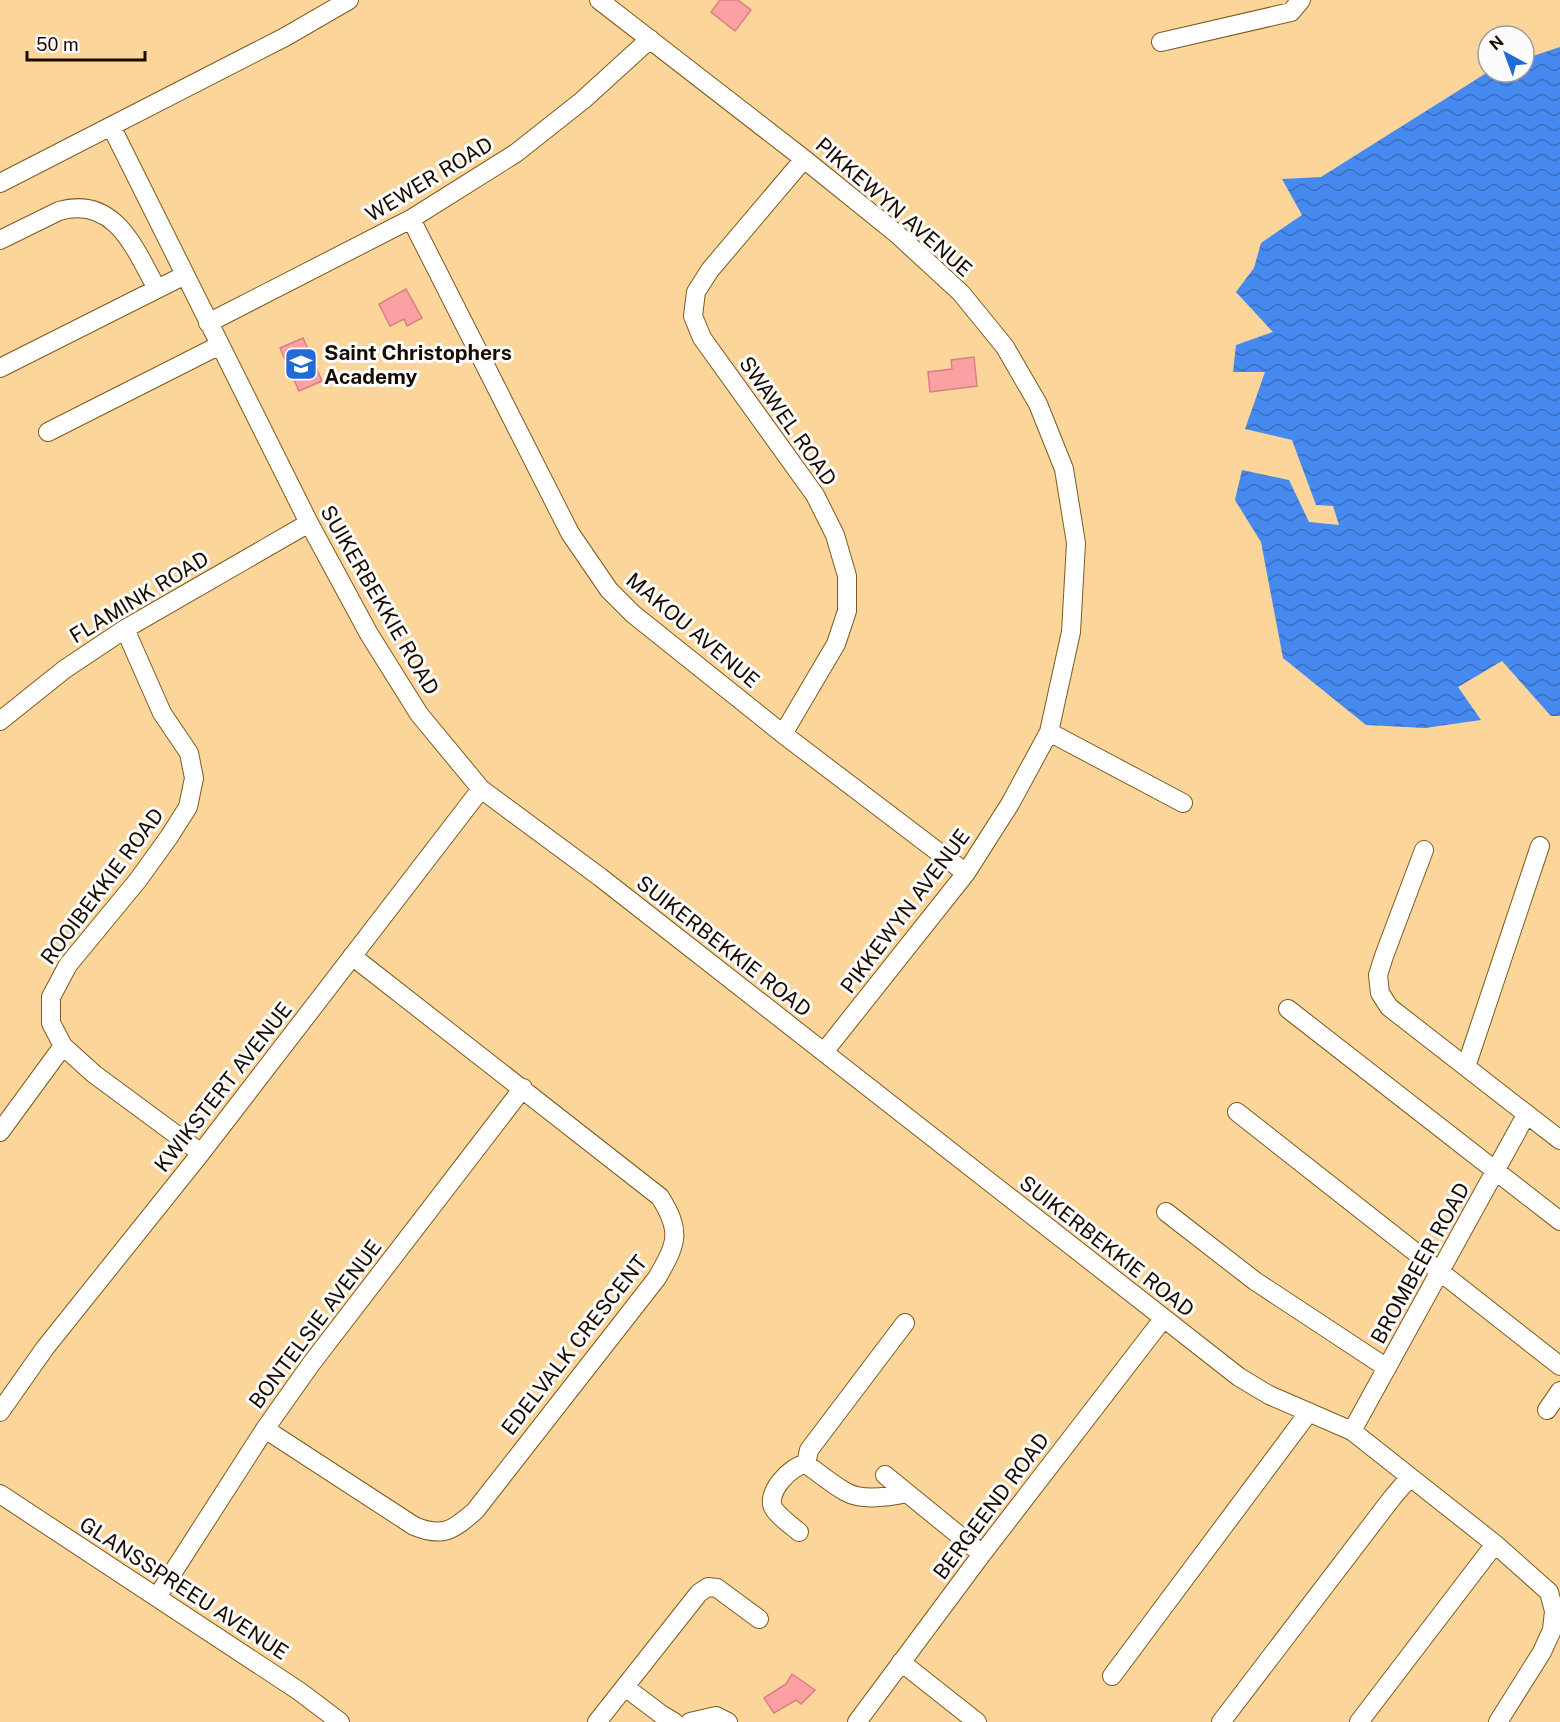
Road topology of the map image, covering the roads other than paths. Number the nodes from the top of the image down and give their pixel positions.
1 (349, 0) edge
2 (598, 0) edge
3 (1301, 0) edge
4 (650, 39) junction
5 (1161, 42) dead end
6 (111, 126) junction
7 (804, 159) junction
8 (0, 183) edge
9 (411, 219) junction
10 (0, 240) edge
11 (185, 275) junction
12 (157, 289) junction
13 (208, 323) junction
14 (220, 345) junction
15 (0, 368) edge
16 (48, 432) dead end
17 (309, 523) junction
18 (124, 629) junction
19 (0, 721) edge
20 (1049, 732) junction
21 (783, 734) junction
22 (481, 789) junction
23 (1183, 803) dead end
24 (1540, 846) dead end
25 (1424, 850) dead end
26 (966, 873) junction
27 (352, 956) junction
28 (1288, 1009) dead end
29 (63, 1046) junction
30 (824, 1052) junction
31 (1466, 1068) junction
32 (523, 1088) junction
33 (1237, 1112) dead end
34 (1526, 1115) junction
35 (0, 1132) edge
36 (1560, 1140) edge
37 (201, 1153) junction
38 (1496, 1170) junction
39 (1166, 1212) dead end
40 (1560, 1221) edge
41 (1440, 1272) junction
42 (1163, 1319) junction
43 (905, 1323) dead end
44 (1560, 1366) edge
45 (1388, 1368) junction
46 (1560, 1391) edge
47 (1547, 1410) dead end
48 (0, 1412) edge
49 (1309, 1413) junction
50 (265, 1429) junction
51 (1352, 1431) junction
52 (806, 1464) junction
53 (885, 1475) dead end
54 (1410, 1478) junction
55 (907, 1493) junction
56 (0, 1494) edge
57 (799, 1532) dead end
58 (1495, 1544) junction
59 (982, 1554) junction
60 (157, 1597) junction
61 (759, 1619) dead end
62 (901, 1662) junction
63 (1112, 1676) dead end
64 (625, 1687) junction
65 (722, 1719) edge
66 (340, 1722) edge
67 (597, 1722) edge
68 (674, 1722) edge
69 (690, 1722) edge
70 (857, 1722) edge
71 (977, 1722) edge
72 (1221, 1722) edge
73 (1359, 1722) edge
74 (1498, 1722) edge

1 - 6 street
2 - 4 street, PIKKEWYN AVENUE
3 - 5 street
4 - 7 street, PIKKEWYN AVENUE
4 - 9 street, WEWER ROAD
6 - 8 street
6 - 11 street, SUIKERBEKKIE ROAD
7 - 20 street, PIKKEWYN AVENUE
7 - 21 street, SWAWEL ROAD
9 - 13 street, WEWER ROAD
9 - 21 street, MAKOU AVENUE
10 - 12 street
11 - 12 street
11 - 13 street, SUIKERBEKKIE ROAD
12 - 15 street
13 - 14 street, SUIKERBEKKIE ROAD
14 - 16 street
14 - 17 street, SUIKERBEKKIE ROAD
17 - 18 street, FLAMINK ROAD
17 - 22 street, SUIKERBEKKIE ROAD
18 - 19 street, FLAMINK ROAD
18 - 29 street, ROOIBEKKIE ROAD
20 - 23 street
20 - 26 street, PIKKEWYN AVENUE
21 - 26 street, MAKOU AVENUE
22 - 27 street, KWIKSTERT AVENUE
22 - 30 street, SUIKERBEKKIE ROAD
24 - 31 street
25 - 31 street
26 - 30 street, PIKKEWYN AVENUE
27 - 32 street, EDELVALK CRESCENT
27 - 37 street, KWIKSTERT AVENUE
28 - 38 street
29 - 35 street
29 - 37 street, ROOIBEKKIE ROAD
30 - 42 street, SUIKERBEKKIE ROAD
31 - 34 street
32 - 50 street, BONTELSIE AVENUE
32 - 50 street, EDELVALK CRESCENT
33 - 41 street
34 - 36 street
34 - 38 street, BROMBEER ROAD
37 - 48 street, KWIKSTERT AVENUE
38 - 40 street
38 - 41 street, BROMBEER ROAD
39 - 45 street
41 - 44 street
41 - 45 street, BROMBEER ROAD
42 - 49 street, SUIKERBEKKIE ROAD
42 - 59 street, BERGEEND ROAD
43 - 52 street
45 - 51 street, BROMBEER ROAD
46 - 47 street
49 - 51 street, SUIKERBEKKIE ROAD
49 - 63 street
50 - 60 street, BONTELSIE AVENUE
51 - 54 street, SUIKERBEKKIE ROAD
52 - 55 street
52 - 57 street
53 - 55 street
54 - 58 street, SUIKERBEKKIE ROAD
54 - 72 street
55 - 59 street
56 - 60 street, GLANSSPREEU AVENUE
58 - 73 street
58 - 74 street, SUIKERBEKKIE ROAD
59 - 62 street, BERGEEND ROAD
60 - 66 street, GLANSSPREEU AVENUE
61 - 64 street
62 - 70 street, BERGEEND ROAD
62 - 71 street
64 - 67 street
64 - 68 street
65 - 69 street

